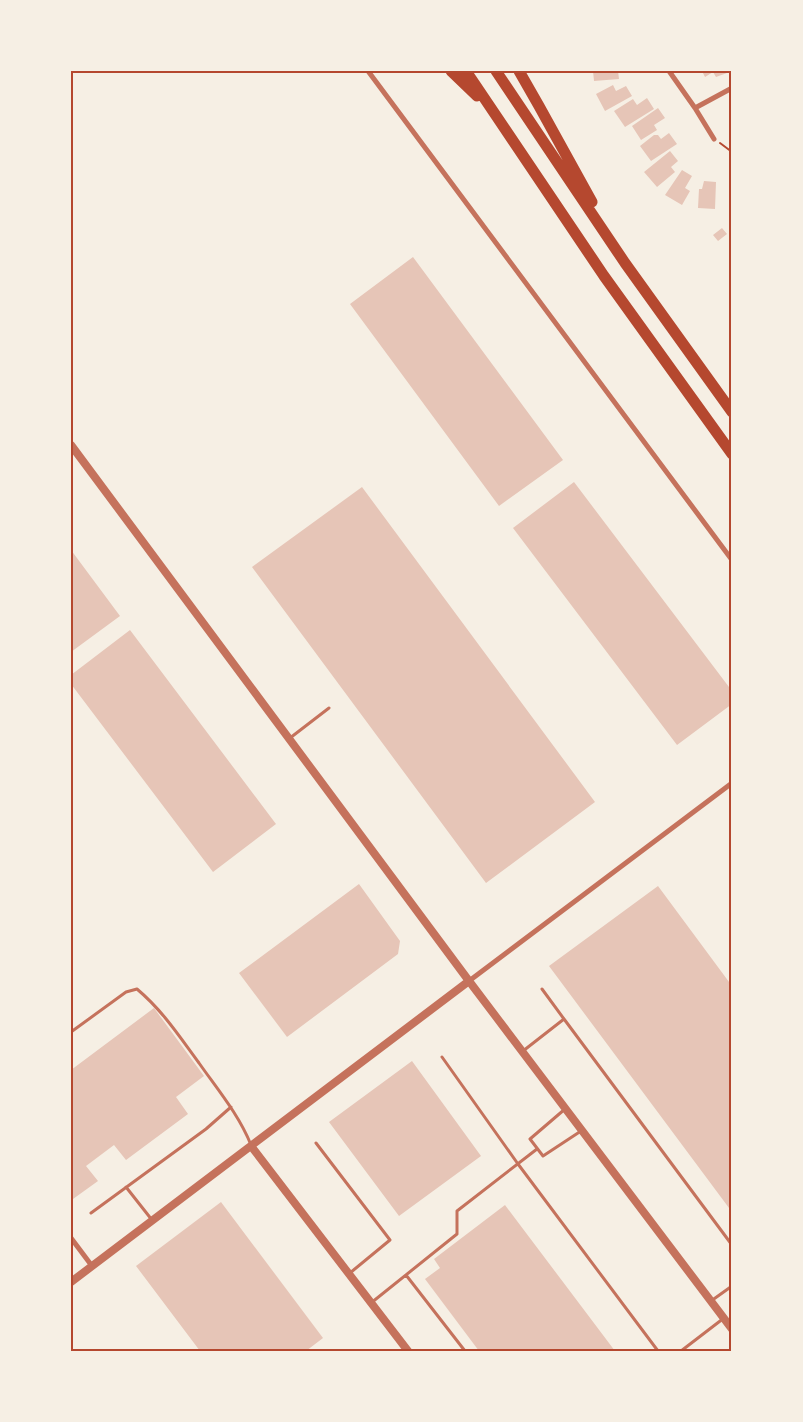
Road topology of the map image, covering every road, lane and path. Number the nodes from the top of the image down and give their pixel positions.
1 (368, 71) edge
2 (451, 71) edge
3 (466, 71) edge
4 (496, 71) edge
5 (519, 71) edge
6 (669, 71) edge
7 (732, 88) edge
8 (695, 108) junction
9 (490, 109) junction
10 (714, 139) joint
11 (732, 152) edge
12 (625, 263) junction
13 (732, 412) edge
14 (71, 444) edge
15 (732, 454) edge
16 (732, 560) edge
17 (329, 708) dead end
18 (289, 738) junction
19 (732, 783) edge
20 (469, 981) junction
21 (542, 989) dead end
22 (564, 1019) junction
23 (71, 1032) edge
24 (522, 1051) junction
25 (442, 1057) dead end
26 (231, 1107) junction
27 (566, 1109) junction
28 (582, 1130) junction
29 (316, 1143) dead end
30 (251, 1146) junction
31 (537, 1149) junction
32 (518, 1164) junction
33 (126, 1187) junction
34 (91, 1213) dead end
35 (152, 1221) junction
36 (71, 1238) edge
37 (732, 1245) edge
38 (92, 1266) junction
39 (349, 1274) junction
40 (406, 1275) junction
41 (71, 1282) edge
42 (732, 1286) edge
43 (711, 1301) junction
44 (371, 1303) junction
45 (724, 1318) junction
46 (731, 1328) edge
47 (408, 1351) edge
48 (465, 1351) edge
49 (658, 1351) edge
50 (681, 1351) edge

1 - 16 street
2 - 9 highway
3 - 9 highway
4 - 12 highway
5 - 12 highway
6 - 8 street
7 - 8 street
8 - 10 street
9 - 15 highway
10 - 11 path
12 - 13 highway
14 - 18 street
17 - 18 lane
18 - 20 street
19 - 20 street
20 - 24 street
20 - 30 street
21 - 22 lane
22 - 24 lane
22 - 37 lane
23 - 26 lane
24 - 27 street
25 - 32 lane
26 - 30 lane
26 - 33 lane
27 - 28 street
27 - 31 lane
28 - 31 lane
28 - 43 street
29 - 39 lane
30 - 35 street
30 - 39 street
31 - 32 lane
32 - 40 lane
32 - 49 lane
33 - 34 lane
33 - 35 lane
35 - 38 street
36 - 38 street
38 - 41 street
39 - 44 street
40 - 44 lane
40 - 48 lane
42 - 43 lane
43 - 45 street
44 - 47 street
45 - 46 street
45 - 50 lane

